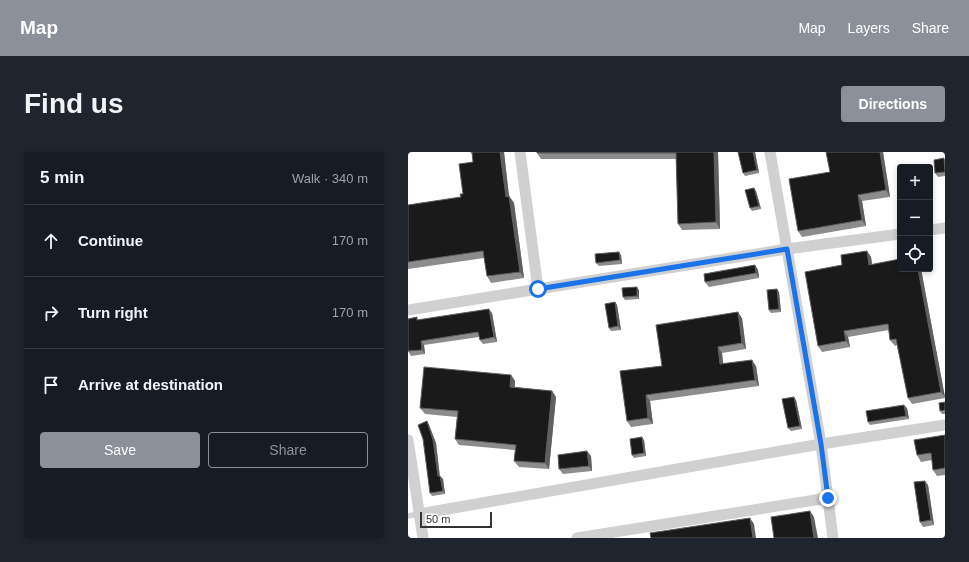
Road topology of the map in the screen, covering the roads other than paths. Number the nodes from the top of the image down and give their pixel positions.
1 (520, 152) edge
2 (770, 152) edge
3 (945, 228) edge
4 (933, 230) edge
5 (897, 234) edge
6 (787, 249) junction
7 (538, 289) junction
8 (408, 310) edge
9 (945, 425) edge
10 (408, 440) edge
11 (821, 444) junction
12 (828, 498) junction
13 (413, 515) edge
14 (423, 538) edge
15 (578, 538) edge
16 (833, 538) edge

1 - 7 street
2 - 6 street
3 - 4 street
5 - 6 street
6 - 7 street
6 - 11 street
7 - 8 street
9 - 11 street
10 - 13 street
11 - 12 street
11 - 13 street
12 - 15 street
12 - 16 street
13 - 14 street

